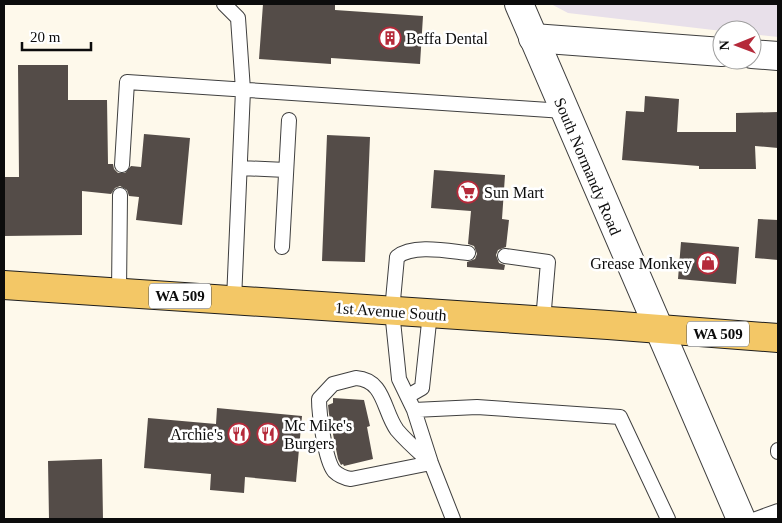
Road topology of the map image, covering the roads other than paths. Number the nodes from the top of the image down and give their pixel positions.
1 (224, 4) edge
2 (519, 4) edge
3 (533, 38) junction
4 (712, 51) edge
5 (762, 55) edge
6 (778, 56) edge
7 (244, 90) junction
8 (564, 111) junction
9 (288, 120) dead end
10 (122, 165) dead end
11 (240, 168) junction
12 (286, 170) junction
13 (120, 195) dead end
14 (282, 247) dead end
15 (468, 253) dead end
16 (505, 256) dead end
17 (4, 285) edge
18 (119, 292) junction
19 (234, 300) junction
20 (392, 311) junction
21 (430, 313) junction
22 (543, 321) junction
23 (658, 329) junction
24 (778, 338) edge
25 (408, 396) junction
26 (414, 410) junction
27 (431, 463) junction
28 (778, 511) edge
29 (453, 519) edge
30 (668, 519) edge
31 (741, 519) edge
32 (756, 519) edge

1 - 7 lane
2 - 3 street, South Normandy Road
3 - 4 street
3 - 8 street, South Normandy Road
5 - 6 street
7 - 8 lane
7 - 10 lane
7 - 11 lane
8 - 23 street, South Normandy Road
9 - 12 lane
11 - 12 lane
11 - 19 lane
12 - 14 lane
13 - 18 lane
15 - 20 lane
16 - 22 lane
17 - 18 main road, 1st Avenue South / WA 509
18 - 19 main road, 1st Avenue South / WA 509
19 - 20 main road, 1st Avenue South / WA 509
20 - 21 main road, 1st Avenue South / WA 509
20 - 25 lane
21 - 22 main road, 1st Avenue South / WA 509
21 - 25 lane
22 - 23 main road, 1st Avenue South / WA 509
23 - 24 main road, 1st Avenue South / WA 509
23 - 31 street, South Normandy Road
25 - 26 lane
26 - 27 lane
26 - 30 lane
27 - 27 lane
27 - 29 lane
28 - 32 lane

